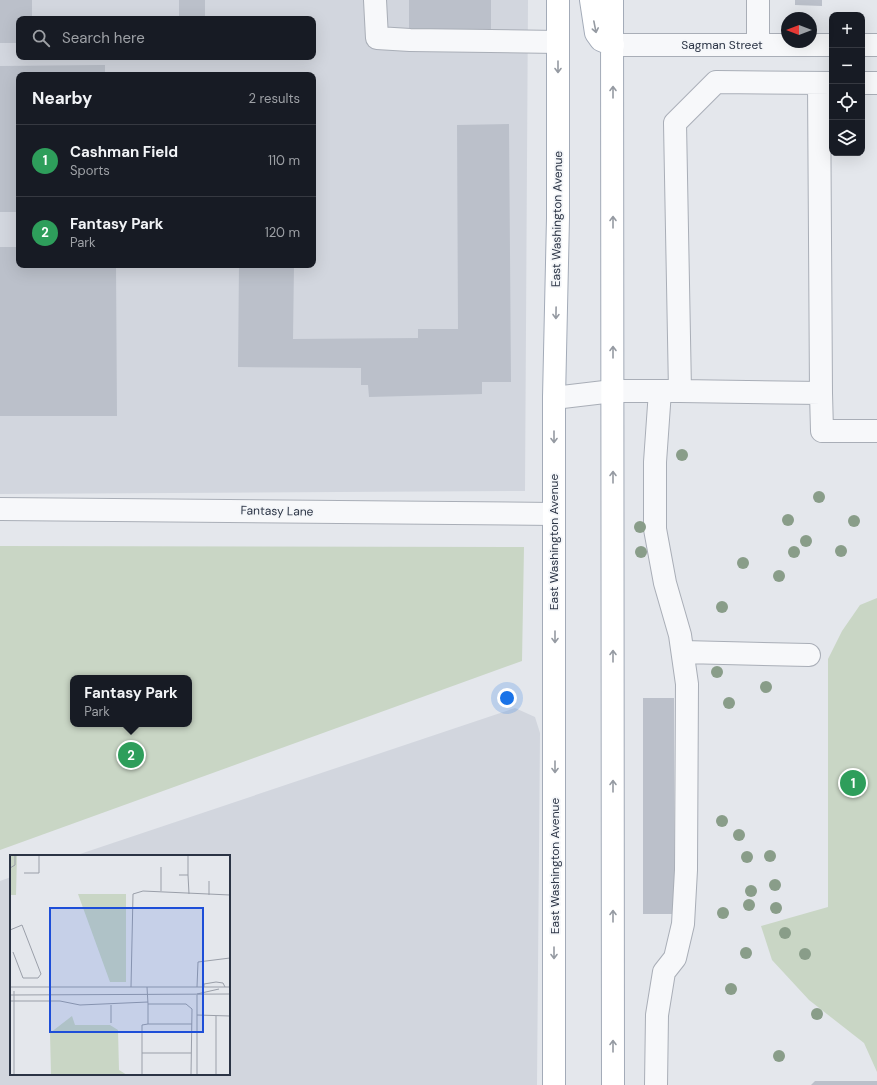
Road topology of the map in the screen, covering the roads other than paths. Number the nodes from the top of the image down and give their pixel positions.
1 (375, 0) edge
2 (558, 0) edge
3 (591, 0) edge
4 (612, 0) edge
5 (758, 0) edge
6 (558, 42) junction
7 (613, 45) junction
8 (758, 45) junction
9 (829, 45) edge
10 (865, 45) edge
11 (877, 45) edge
12 (826, 83) edge
13 (865, 83) edge
14 (877, 83) edge
15 (613, 391) junction
16 (670, 391) junction
17 (821, 393) junction
18 (554, 398) junction
19 (877, 431) edge
20 (0, 509) edge
21 (554, 514) junction
22 (683, 652) junction
23 (809, 655) dead end
24 (554, 1085) edge
25 (613, 1085) edge
26 (656, 1085) edge

1 - 6 street
2 - 6 main road, East Washington Avenue
3 -> 7 main road
4 - 7 main road
5 - 8 street
6 -> 18 main road, East Washington Avenue
7 - 8 street, Sagman Street
15 -> 7 main road
8 - 9 street, Sagman Street
10 - 11 street
12 - 16 street
12 - 17 street
13 - 14 street
15 - 16 street
15 - 18 street
25 -> 15 main road
16 - 17 street
16 - 22 street
17 - 19 street
18 -> 21 main road, East Washington Avenue
20 - 21 street, Fantasy Lane
21 -> 24 main road, East Washington Avenue
22 - 23 street
22 - 26 street

